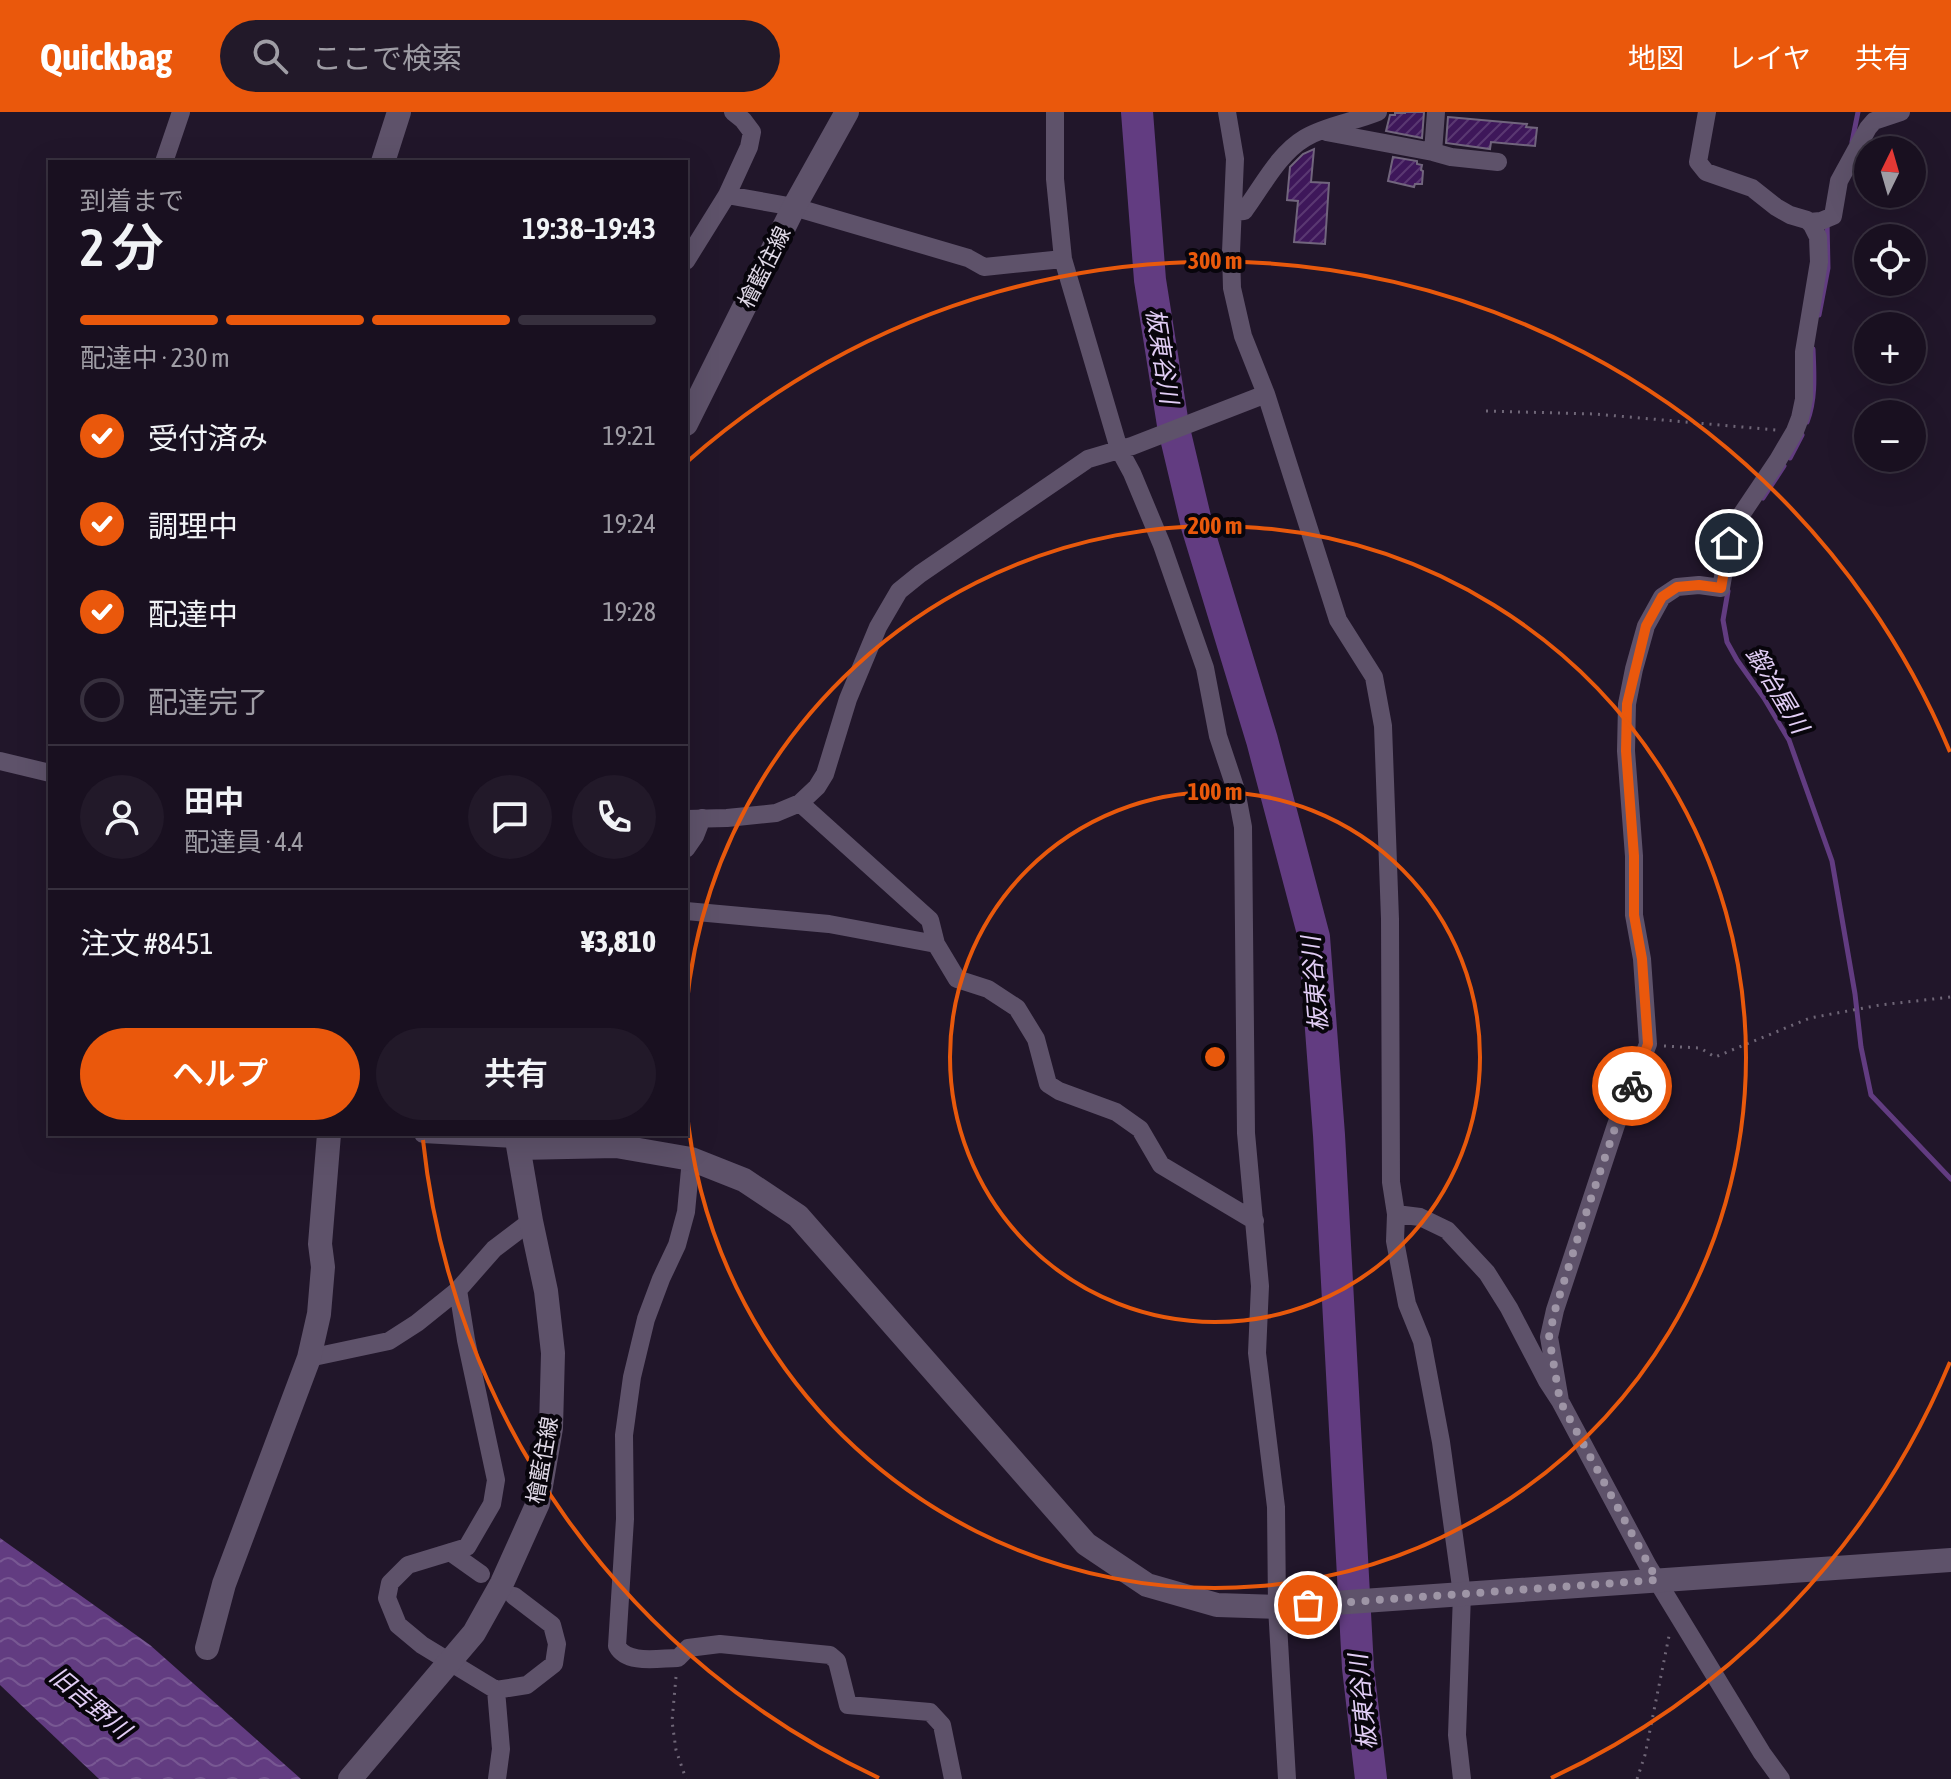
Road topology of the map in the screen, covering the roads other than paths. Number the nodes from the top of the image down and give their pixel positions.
1 (181, 112) edge
2 (399, 112) edge
3 (733, 112) edge
4 (847, 112) edge
5 (1055, 112) edge
6 (1227, 112) edge
7 (1378, 112) edge
8 (1436, 112) edge
9 (1707, 112) edge
10 (1901, 112) edge
11 (1321, 131) junction
12 (1433, 152) junction
13 (165, 160) edge
14 (384, 160) edge
15 (1498, 162) dead end
16 (727, 195) junction
17 (794, 207) junction
18 (1233, 212) junction
19 (1809, 222) junction
20 (688, 258) edge
21 (1063, 259) junction
22 (1260, 396) junction
23 (688, 420) edge
24 (1125, 447) junction
25 (0, 761) edge
26 (48, 773) edge
27 (800, 803) junction
28 (694, 818) edge
29 (688, 846) edge
30 (688, 911) edge
31 (936, 944) junction
32 (329, 1136) edge
33 (454, 1136) edge
34 (517, 1140) edge
35 (586, 1140) edge
36 (691, 1159) junction
37 (1396, 1214) junction
38 (531, 1221) junction
39 (1255, 1221) junction
40 (458, 1290) junction
41 (309, 1358) junction
42 (1560, 1401) junction
43 (450, 1552) junction
44 (1951, 1560) edge
45 (481, 1574) dead end
46 (1657, 1580) junction
47 (1462, 1594) junction
48 (514, 1596) dead end
49 (1277, 1607) junction
50 (207, 1648) dead end
51 (496, 1690) junction
52 (350, 1779) edge
53 (497, 1779) edge
54 (953, 1779) edge
55 (1287, 1779) edge
56 (1462, 1779) edge
57 (1781, 1779) edge

1 - 13 street
2 - 14 main road
3 - 16 street
4 - 17 main road, 檜藍住線
5 - 21 street
6 - 18 street
7 - 11 street
8 - 12 street
9 - 19 street
10 - 19 street
11 - 12 street
11 - 18 street
12 - 15 street
16 - 17 street
16 - 20 street
17 - 21 street
17 - 23 main road, 檜藍住線
18 - 22 street
19 - 42 street
21 - 24 street
22 - 24 street
22 - 37 street
24 - 27 street
24 - 39 street
25 - 26 street
27 - 28 street
27 - 31 street
28 - 29 street
30 - 31 street
31 - 39 street
32 - 41 main road
33 - 34 street
34 - 35 main road
34 - 38 main road, 檜藍住線
35 - 36 main road
36 - 49 main road
36 - 54 street
37 - 42 street
37 - 47 street
38 - 40 street
38 - 52 main road, 檜藍住線
39 - 49 street
40 - 41 street
40 - 43 street
41 - 50 main road
42 - 46 street
43 - 45 street
43 - 51 street
44 - 46 main road
46 - 47 main road
46 - 57 street
47 - 49 main road
47 - 56 street
48 - 51 street
49 - 55 street
51 - 53 street

